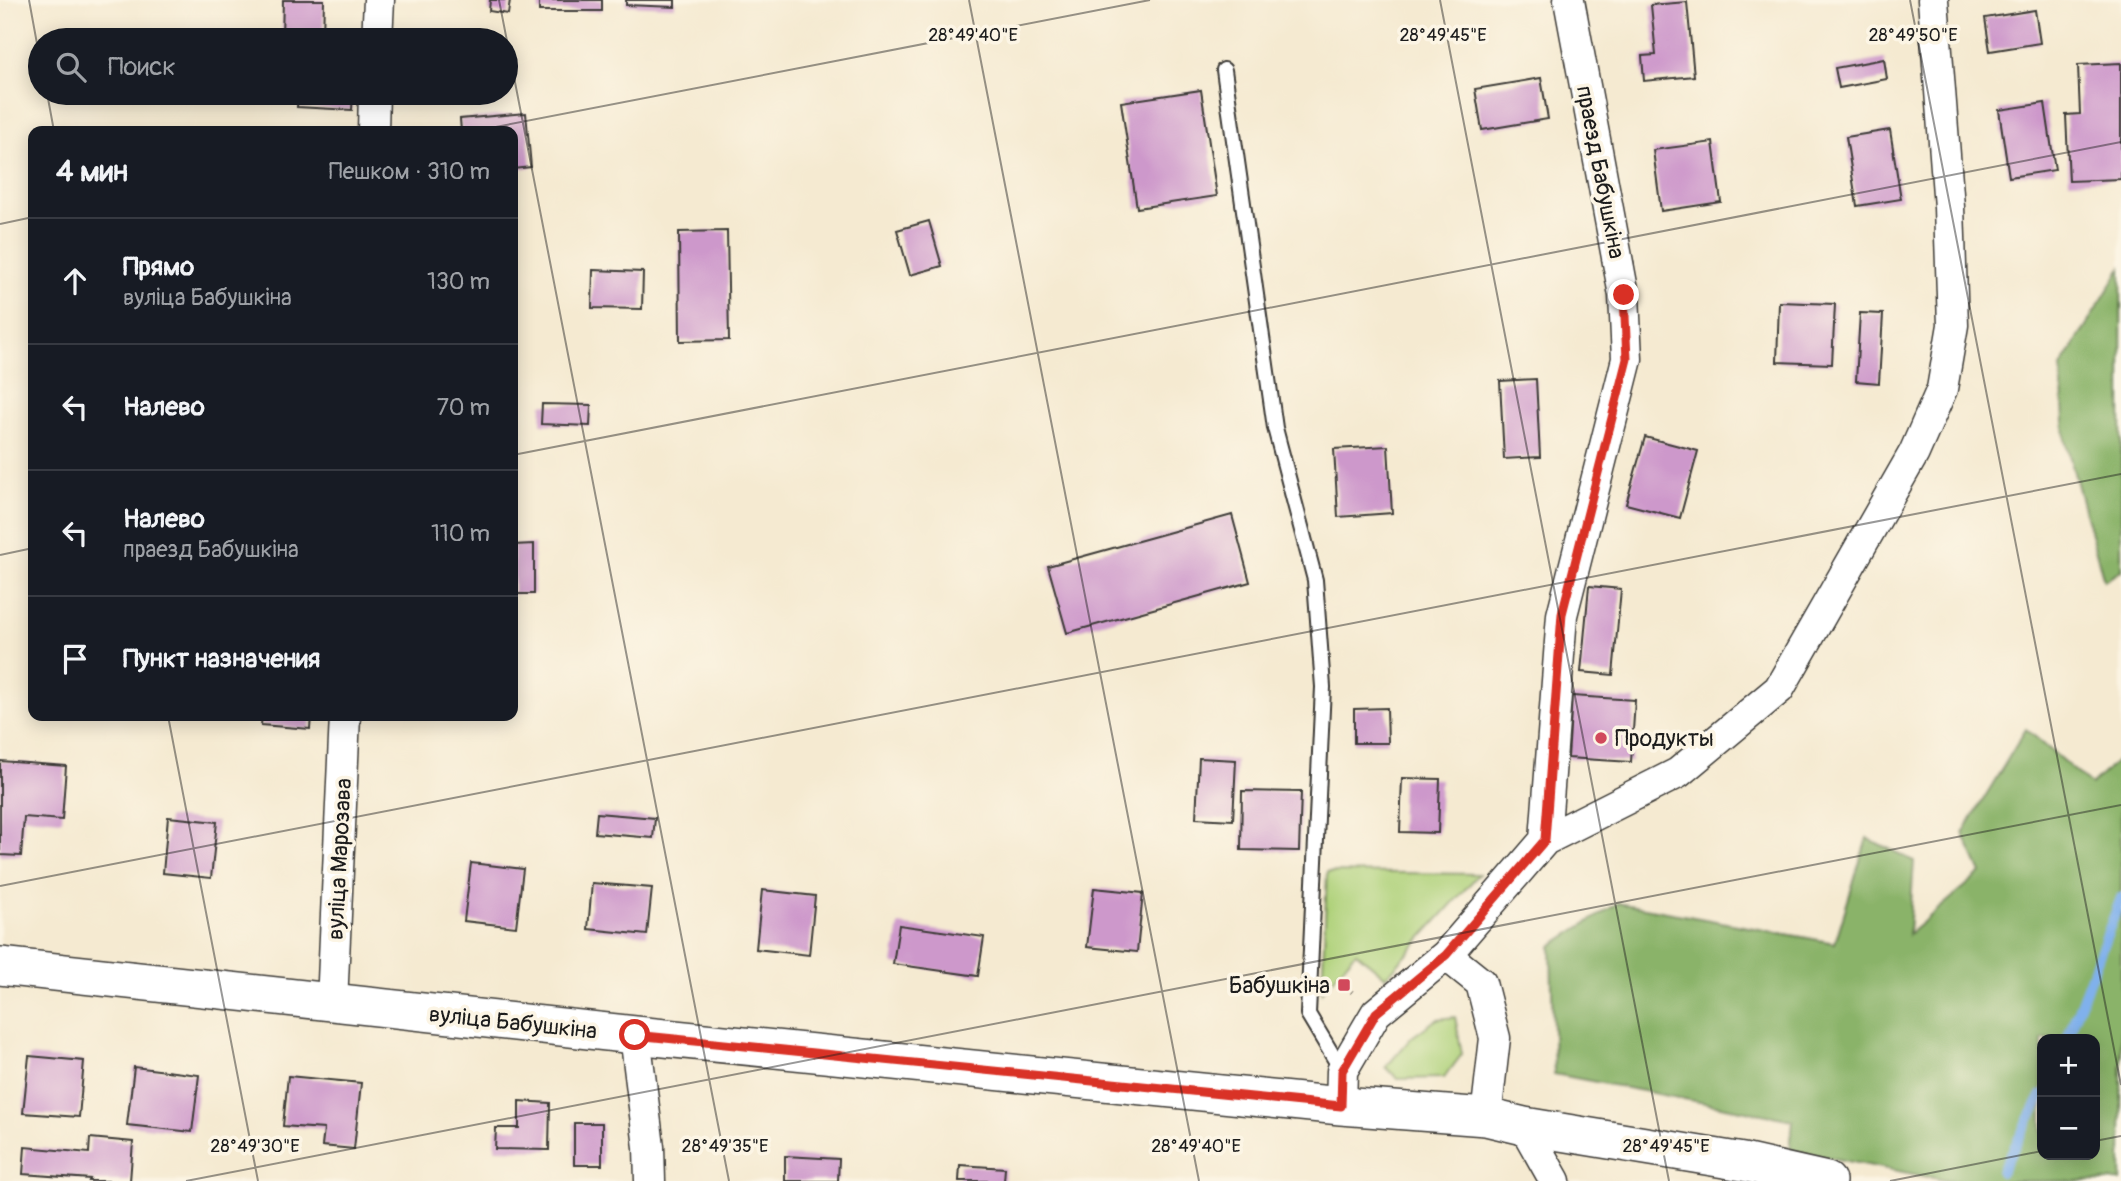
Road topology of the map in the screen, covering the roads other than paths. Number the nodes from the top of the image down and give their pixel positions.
1 (379, 0) edge
2 (1569, 0) edge
3 (1933, 0) edge
4 (378, 28) edge
5 (1224, 70) dead end
6 (374, 105) edge
7 (373, 126) edge
8 (345, 721) edge
9 (1545, 840) junction
10 (1446, 955) junction
11 (0, 966) edge
12 (332, 1003) junction
13 (635, 1035) junction
14 (1341, 1089) junction
15 (1486, 1117) junction
16 (1524, 1126) junction
17 (650, 1181) edge
18 (1555, 1181) edge
19 (1827, 1181) edge

1 - 4 street
2 - 9 street, праезд Бабушкіна
3 - 9 street
5 - 14 lane
6 - 7 street
8 - 12 street, вуліца Марозава
9 - 10 street
10 - 14 street
10 - 15 street
11 - 12 street, вуліца Бабушкіна
12 - 13 street, вуліца Бабушкіна
13 - 14 street, вуліца Бабушкіна
13 - 17 street
14 - 15 street, вуліца Бабушкіна
15 - 16 street, вуліца Бабушкіна
16 - 18 street
16 - 19 street, вуліца Бабушкіна

